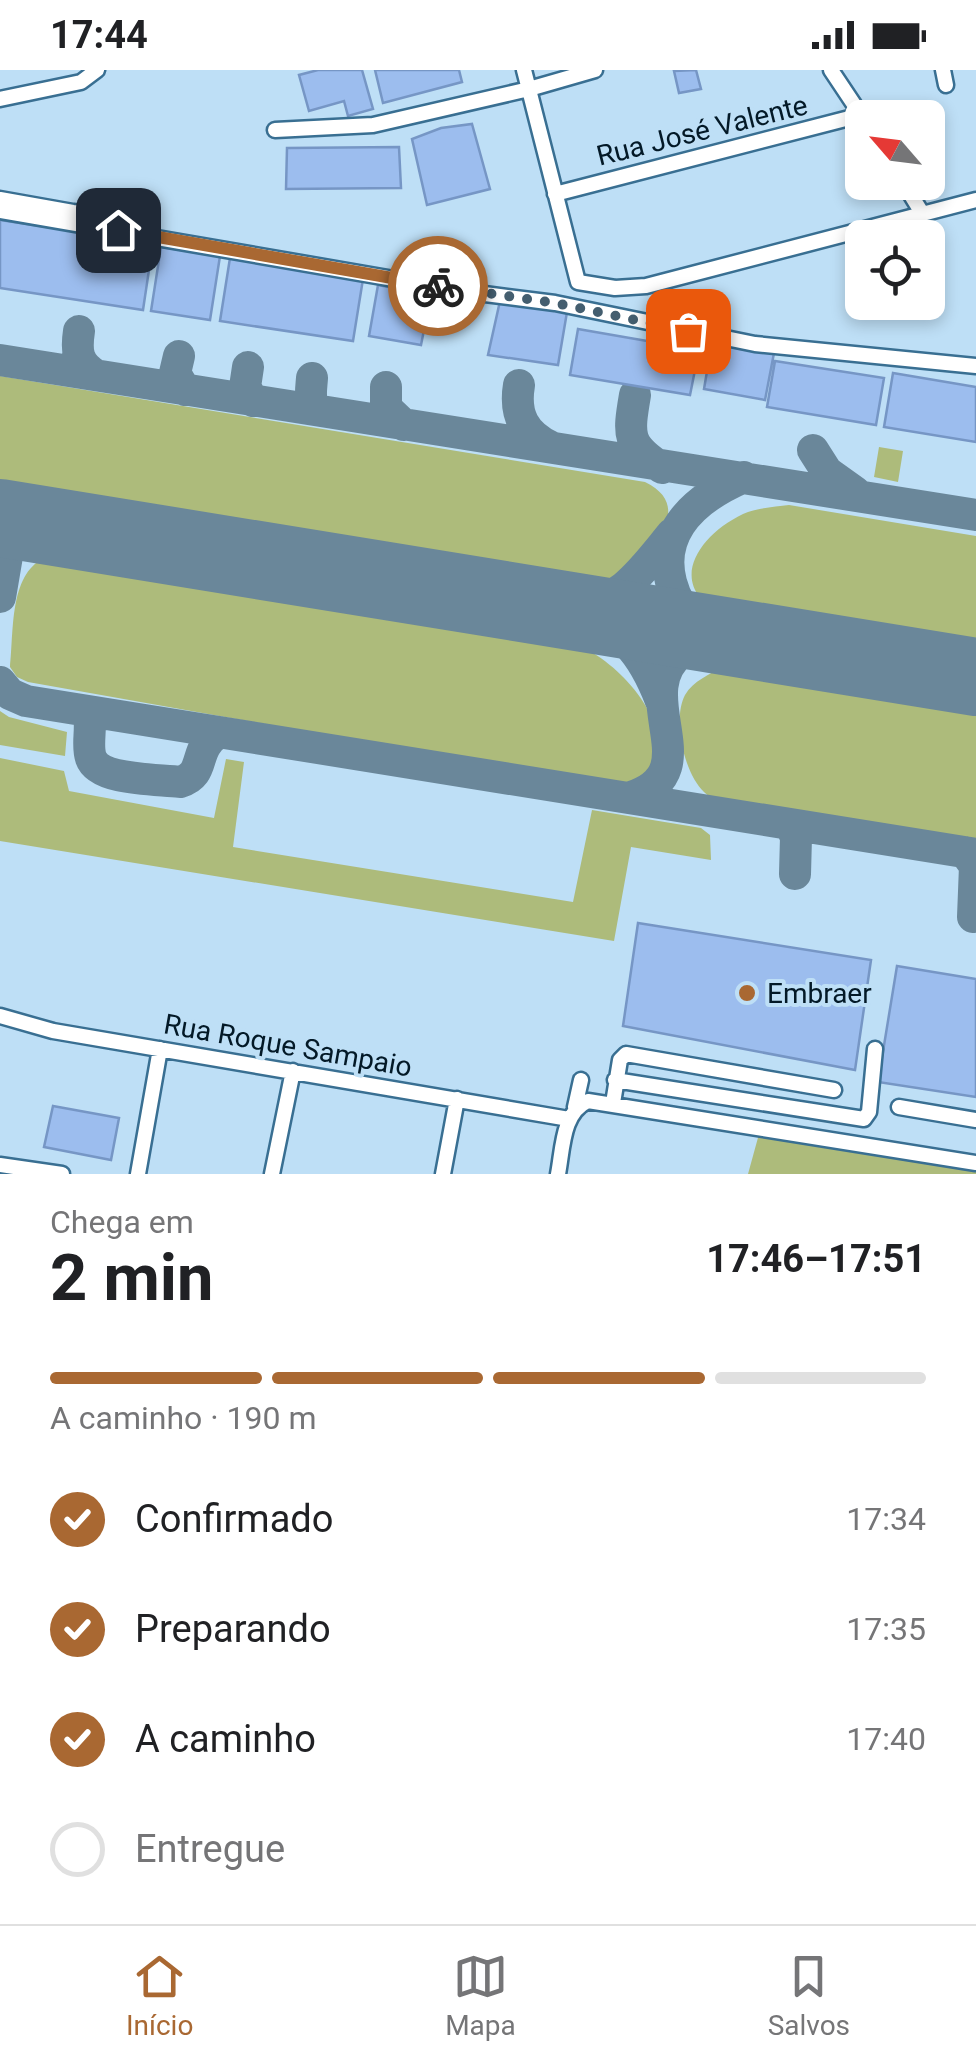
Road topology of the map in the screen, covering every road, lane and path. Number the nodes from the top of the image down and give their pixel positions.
1 (97, 70) edge
2 (524, 70) edge
3 (595, 70) edge
4 (831, 70) edge
5 (529, 89) junction
6 (0, 98) edge
7 (851, 100) edge
8 (845, 120) edge
9 (274, 130) dead end
10 (555, 194) junction
11 (0, 199) edge
12 (914, 200) edge
13 (976, 200) edge
14 (132, 203) dead end
15 (0, 210) edge
16 (922, 213) junction
17 (976, 366) edge
18 (0, 1016) edge
19 (160, 1049) junction
20 (875, 1050) dead end
21 (292, 1071) junction
22 (768, 1079) junction
23 (581, 1080) dead end
24 (616, 1080) junction
25 (834, 1090) dead end
26 (457, 1099) junction
27 (613, 1103) junction
28 (766, 1105) junction
29 (899, 1106) dead end
30 (572, 1113) junction
31 (976, 1120) edge
32 (976, 1164) edge
33 (0, 1165) edge
34 (28, 1172) edge
35 (62, 1174) edge
36 (138, 1174) edge
37 (272, 1174) edge
38 (443, 1174) edge
39 (558, 1174) edge

1 - 6 street
2 - 5 street
3 - 5 street
4 - 7 street
5 - 9 street
5 - 10 street
8 - 10 street, Rua José Valente
10 - 16 street
11 - 14 street
12 - 16 street
13 - 16 street
15 - 17 street
18 - 19 street, Rua Roque Sampaio
19 - 21 street, Rua Roque Sampaio
19 - 36 street
20 - 28 street
21 - 26 street, Rua Roque Sampaio
21 - 37 street
22 - 24 street
22 - 25 street
22 - 28 street
23 - 30 street
24 - 27 street
24 - 28 street
26 - 30 street, Rua Roque Sampaio
26 - 38 street
27 - 30 street, Rua Roque Sampaio
27 - 32 street, Rua Roque Sampaio
29 - 31 street
30 - 39 street
33 - 34 street
34 - 35 street

